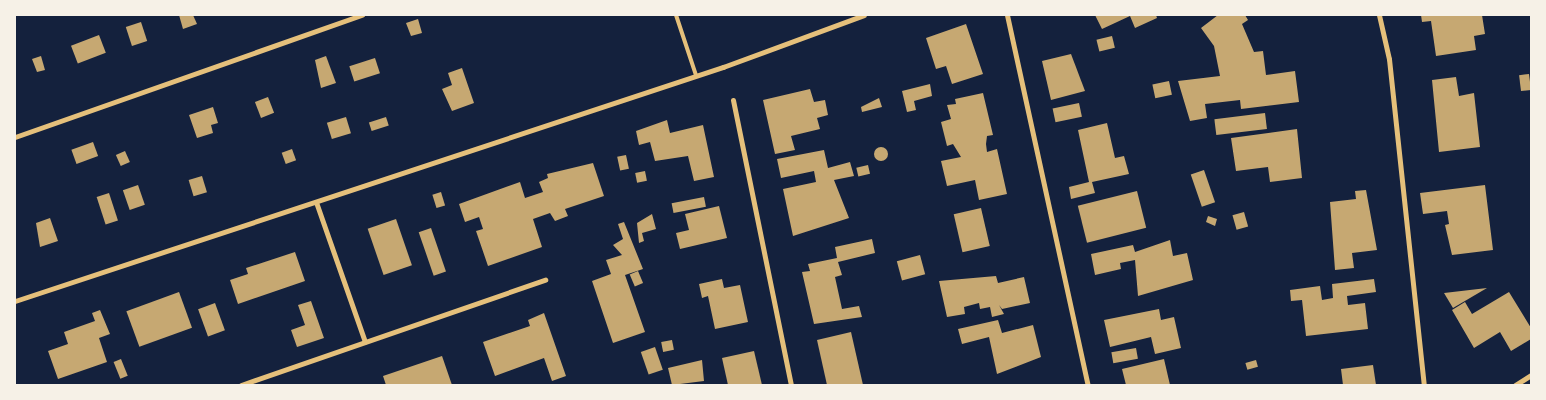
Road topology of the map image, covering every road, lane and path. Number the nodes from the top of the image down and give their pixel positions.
1 (362, 15) edge
2 (676, 15) edge
3 (864, 15) edge
4 (1008, 15) edge
5 (1379, 15) edge
6 (696, 75) junction
7 (733, 100) dead end
8 (15, 137) edge
9 (316, 202) junction
10 (545, 280) dead end
11 (15, 301) edge
12 (365, 342) junction
13 (1531, 376) edge
14 (241, 385) edge
15 (791, 385) edge
16 (1088, 385) edge
17 (1424, 385) edge
18 (1515, 385) edge

1 - 8 street
2 - 6 lane
3 - 6 street
4 - 16 street
5 - 17 street
6 - 9 street
7 - 15 street
9 - 11 street
9 - 12 street
10 - 12 street
12 - 14 street
13 - 18 street

